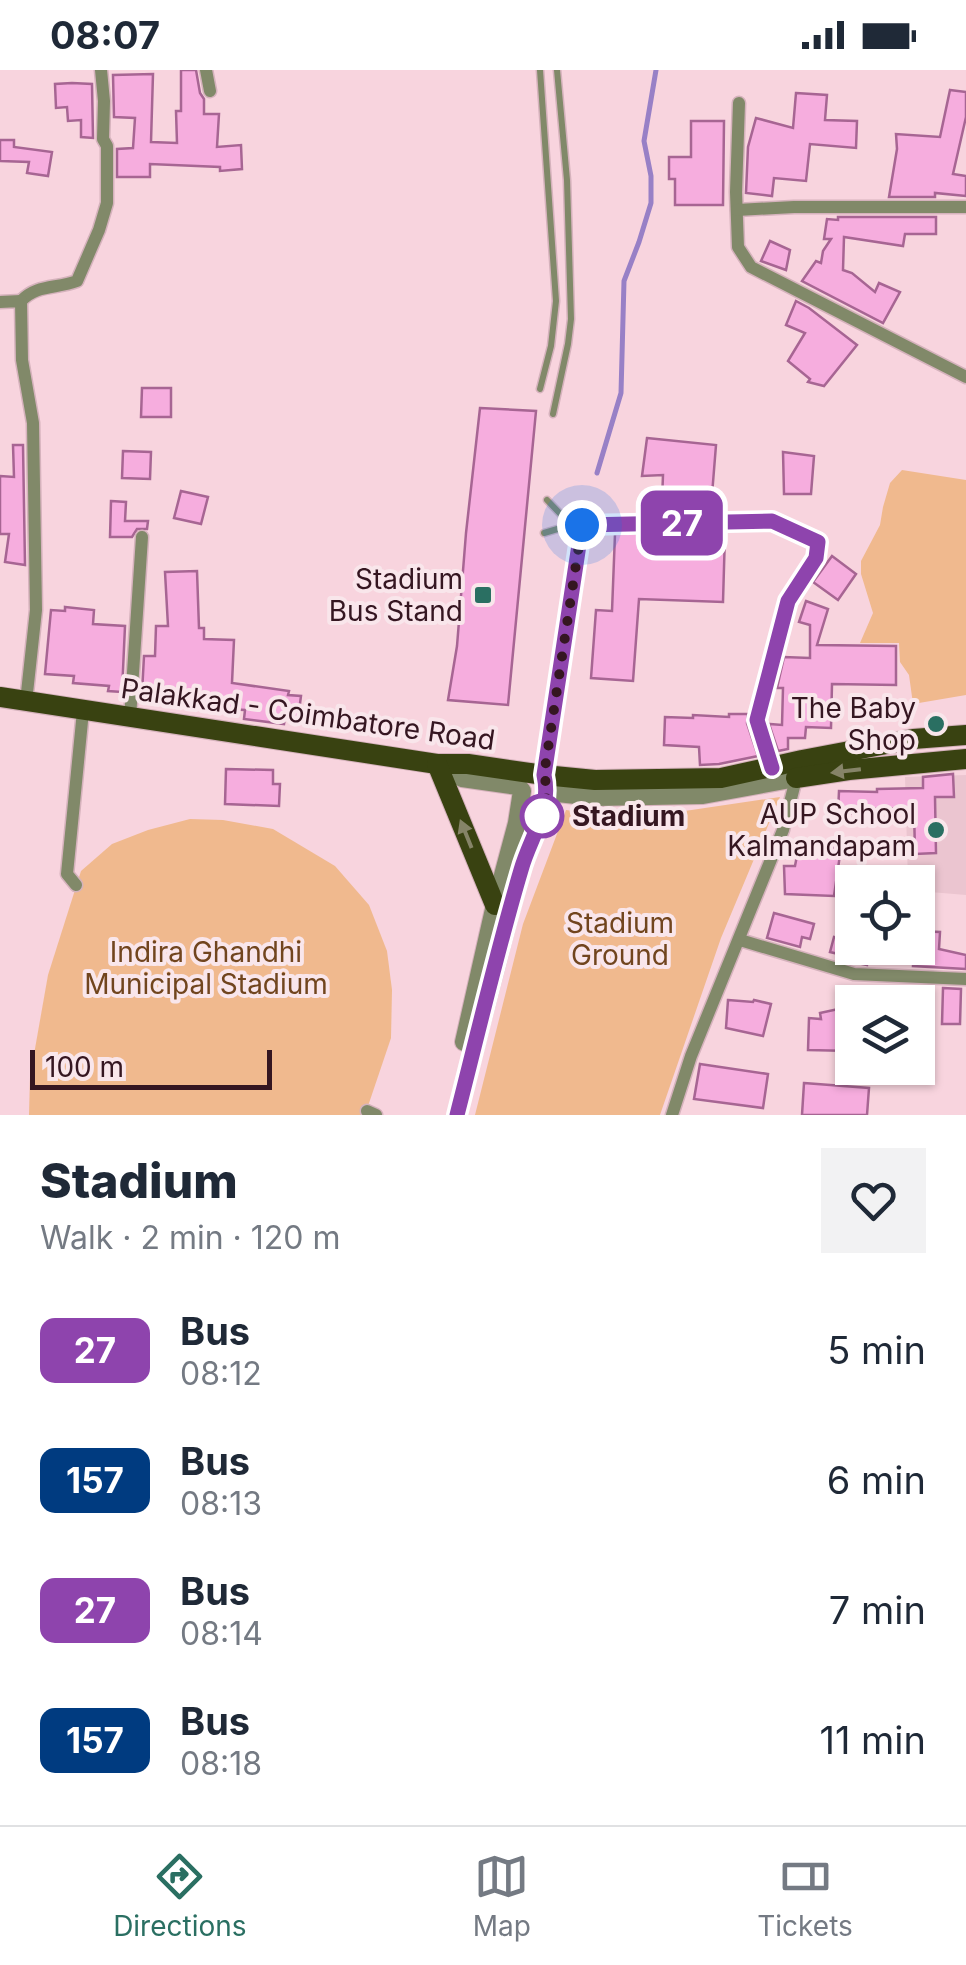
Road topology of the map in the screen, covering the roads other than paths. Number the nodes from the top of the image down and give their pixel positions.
1 (101, 70) edge
2 (206, 70) edge
3 (540, 70) edge
4 (557, 70) edge
5 (210, 90) dead end
6 (739, 103) dead end
7 (966, 206) edge
8 (737, 210) junction
9 (21, 301) junction
10 (0, 302) edge
11 (552, 337) junction
12 (569, 340) junction
13 (966, 378) edge
14 (540, 390) dead end
15 (553, 414) dead end
16 (547, 500) dead end
17 (576, 525) junction
18 (544, 533) dead end
19 (142, 536) dead end
20 (0, 697) edge
21 (26, 702) junction
22 (83, 711) junction
23 (130, 718) junction
24 (966, 735) edge
25 (966, 760) edge
26 (437, 764) junction
27 (772, 768) junction
28 (799, 769) junction
29 (546, 784) junction
30 (76, 885) dead end
31 (495, 905) junction
32 (740, 940) junction
33 (966, 979) edge
34 (445, 1115) edge
35 (457, 1115) edge
36 (672, 1115) edge

1 - 9 street
2 - 5 street
3 - 11 lane
4 - 12 lane
6 - 8 street
7 - 8 street
8 - 13 street
9 - 10 street
9 - 21 street
11 - 12 lane
11 - 14 lane
12 - 15 lane
16 - 17 lane
17 - 18 lane
17 - 27 street
17 - 29 street
19 - 23 street
20 - 21 main road, Palakkad - Coimbatore Road
21 - 22 main road, Palakkad - Coimbatore Road
22 - 23 main road, Palakkad - Coimbatore Road
22 - 30 street
23 - 26 main road, Palakkad - Coimbatore Road
24 - 28 main road, Palakkad - Coimbatore Road
25 -> 28 main road, Palakkad - Coimbatore Road
26 - 29 main road, Palakkad - Coimbatore Road
31 -> 26 main road
26 - 31 street
27 - 28 main road, Palakkad - Coimbatore Road
27 - 29 main road, Palakkad - Coimbatore Road
28 - 29 street
28 - 32 street
29 - 35 street
31 - 34 street
32 - 33 street
32 - 36 street

